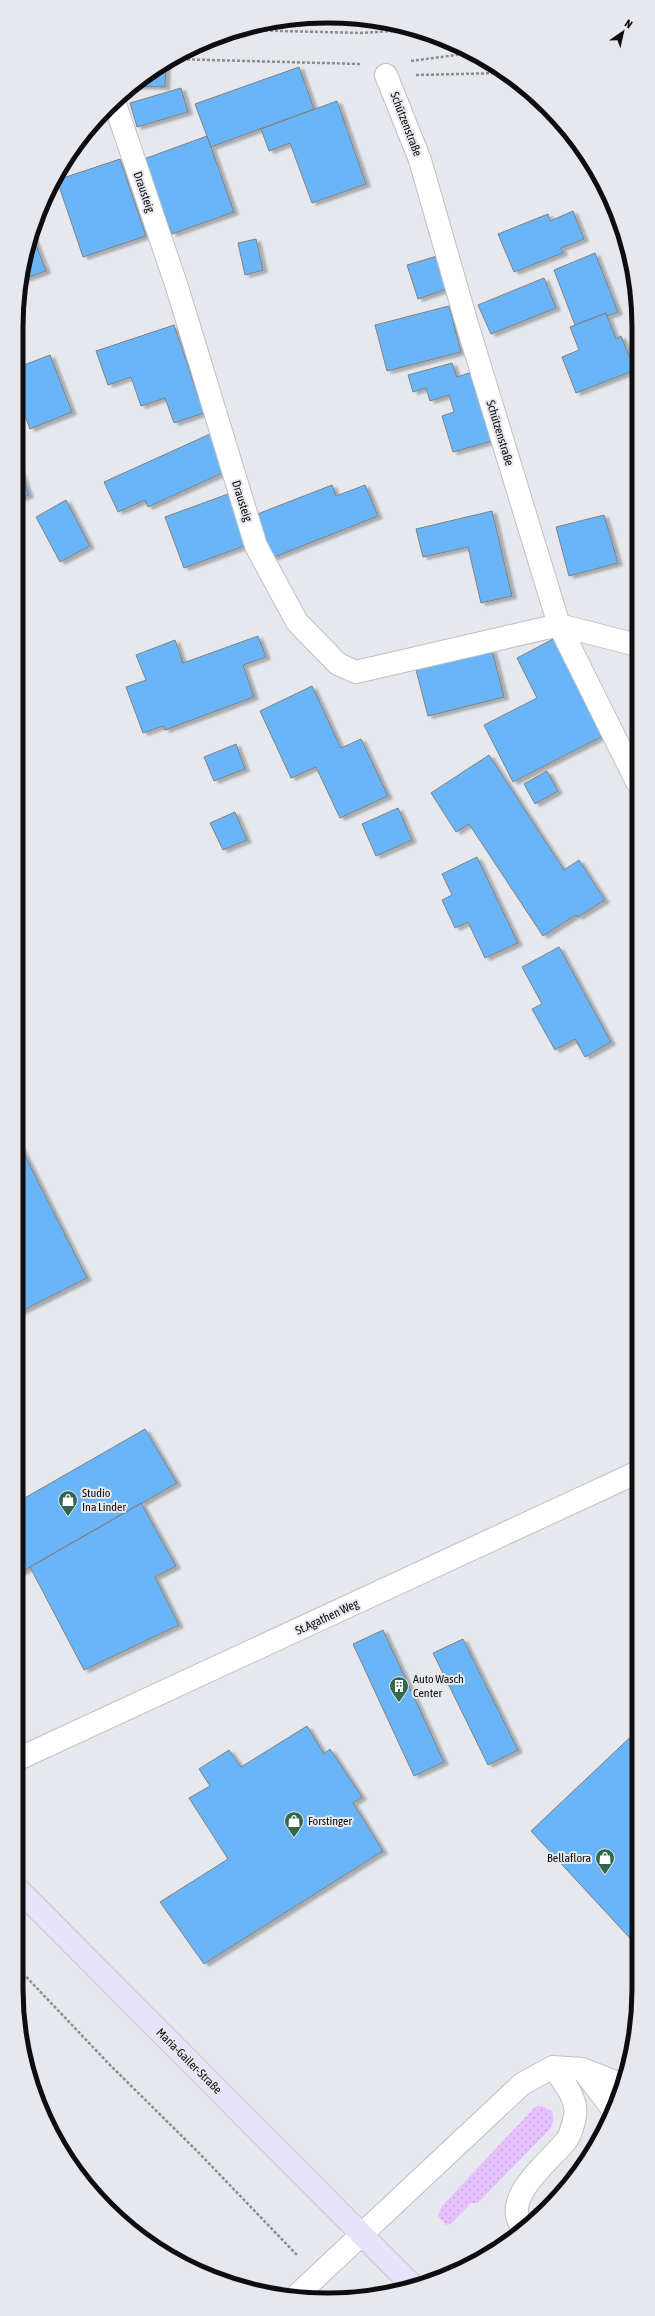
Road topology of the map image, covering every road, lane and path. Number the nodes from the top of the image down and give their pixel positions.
1 (261, 31) edge
2 (396, 31) edge
3 (463, 55) edge
4 (183, 60) edge
5 (386, 70) junction
6 (495, 73) edge
7 (116, 108) edge
8 (559, 625) junction
9 (632, 644) edge
10 (632, 772) edge
11 (632, 1475) edge
12 (23, 1757) edge
13 (23, 1894) edge
14 (23, 1973) edge
15 (553, 2067) junction
16 (582, 2069) junction
17 (617, 2083) edge
18 (609, 2105) edge
19 (519, 2224) edge
20 (362, 2235) junction
21 (279, 2236) dead end
22 (409, 2282) edge
23 (302, 2291) edge

1 - 2 path
3 - 5 path
4 - 5 path
5 - 6 path
5 - 8 street, Schützenstraße
7 - 8 street, Drausteig
8 - 9 street
8 - 10 street, Schützenstraße
11 - 12 street, St.Agathen Weg
13 - 20 main road, Maria-Gailer-Straße
14 - 21 path
15 - 16 street
15 - 19 street
15 - 20 street
16 - 17 street
16 - 18 street
20 - 22 main road, Maria-Gailer-Straße
20 - 23 street

